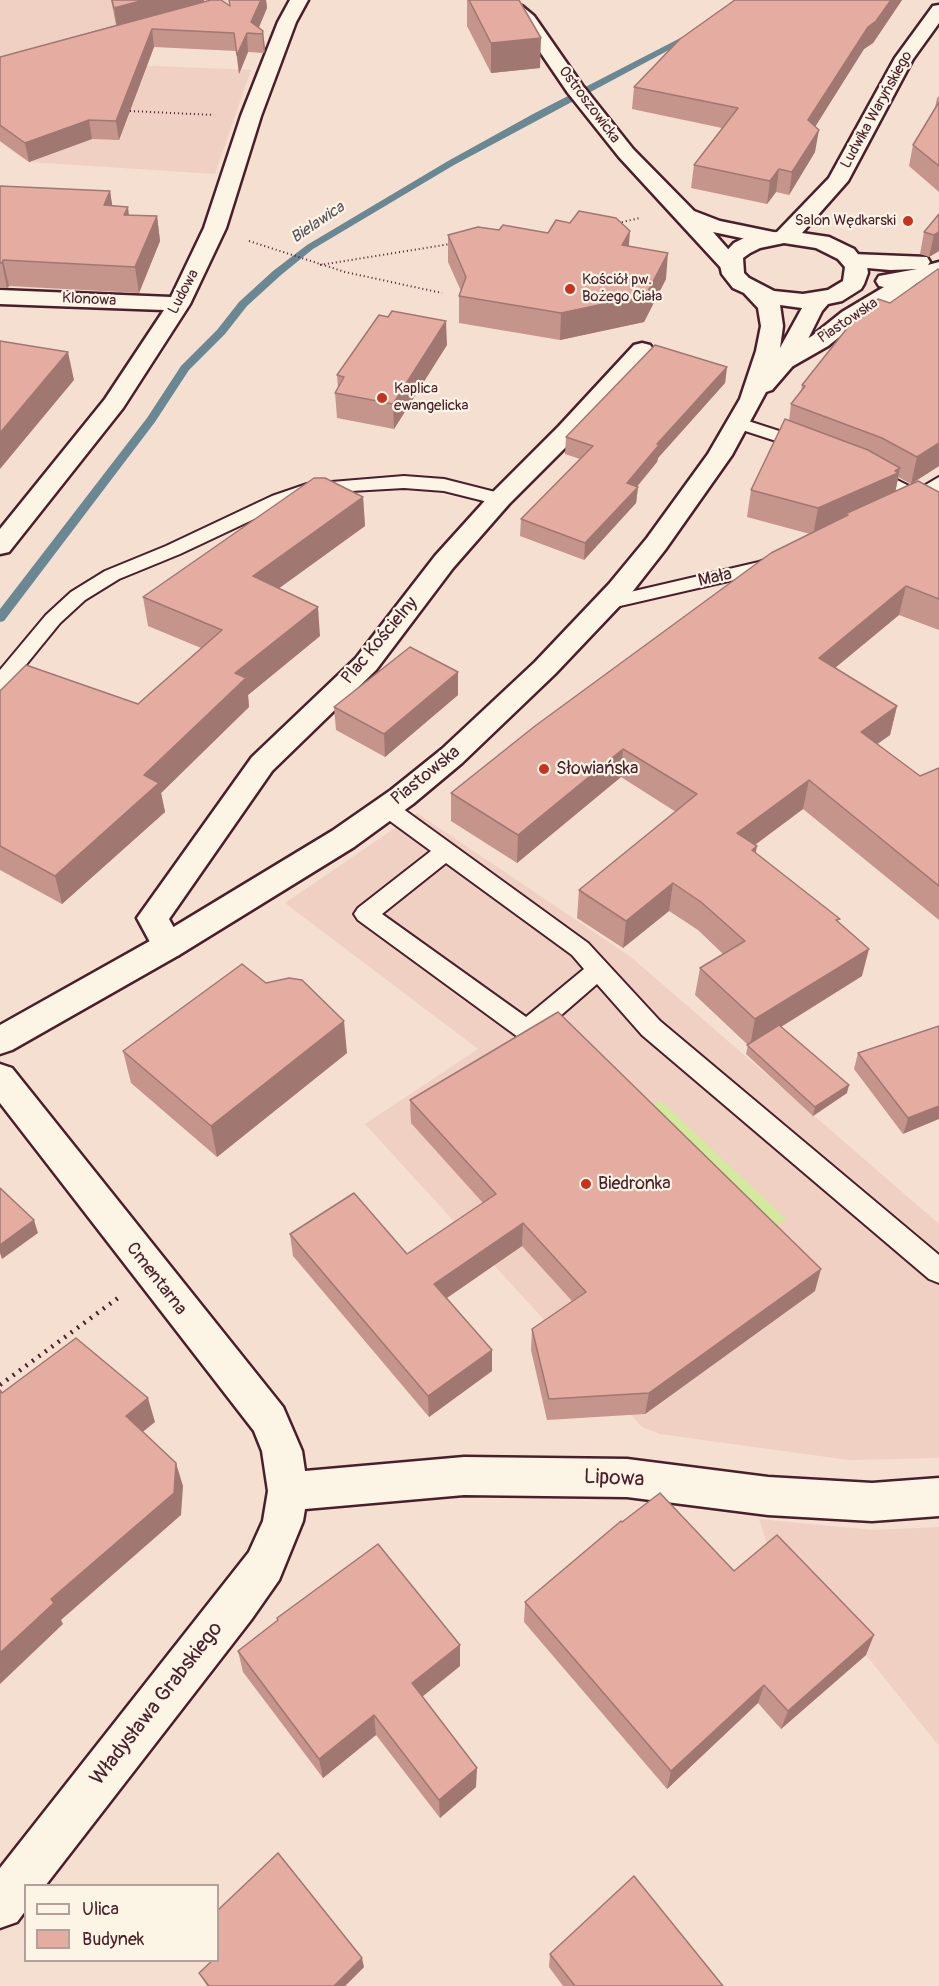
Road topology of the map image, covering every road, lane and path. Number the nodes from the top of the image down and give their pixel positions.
1 (299, 0) edge
2 (490, 0) edge
3 (939, 10) edge
4 (130, 111) edge
5 (251, 116) junction
6 (838, 181) junction
7 (683, 212) junction
8 (611, 224) edge
9 (215, 228) junction
10 (777, 237) junction
11 (459, 243) edge
12 (845, 254) junction
13 (939, 260) edge
14 (320, 265) junction
15 (730, 265) junction
16 (939, 269) edge
17 (909, 278) junction
18 (852, 284) junction
19 (754, 291) junction
20 (442, 293) dead end
21 (0, 297) edge
22 (820, 299) junction
23 (179, 304) junction
24 (642, 350) dead end
25 (785, 361) junction
26 (745, 411) junction
27 (823, 452) edge
28 (851, 463) edge
29 (939, 483) edge
30 (919, 497) junction
31 (500, 499) junction
32 (939, 509) edge
33 (888, 511) edge
34 (1, 543) edge
35 (796, 553) edge
36 (607, 603) junction
37 (0, 683) edge
38 (387, 808) junction
39 (446, 851) junction
40 (168, 946) junction
41 (599, 969) junction
42 (0, 1041) edge
43 (0, 1078) edge
44 (939, 1271) edge
45 (125, 1292) dead end
46 (0, 1385) edge
47 (288, 1491) junction
48 (939, 1497) edge
49 (0, 1905) edge

1 - 5 street, Ludowa
2 - 7 street, Ostroszowicka
3 - 6 street, Ludwika Waryńskiego
4 - 5 path
5 - 9 street, Ludowa
6 - 10 street, Ludwika Waryńskiego
6 - 12 street, Ludwika Waryńskiego
7 - 8 path
7 - 10 street, Ostroszowicka
7 - 15 street, Ostroszowicka
9 - 14 path
9 - 23 street, Ludowa
10 - 12 street, Ostroszowicka
10 - 15 street
11 - 14 path
12 - 13 street, Ostroszowicka
12 - 18 street, Ludwika Waryńskiego
14 - 20 path
15 - 19 street, Ostroszowicka
16 - 17 street
17 - 18 street
17 - 25 street, Piastowska
18 - 22 street
19 - 22 street
19 - 26 street, Piastowska
21 - 23 street, Klonowa
22 - 25 street, Piastowska
23 - 34 street, Ludowa
24 - 31 street, Plac Kościelny
25 - 26 street, Piastowska
26 - 27 lane
26 - 36 street, Piastowska
28 - 30 lane
29 - 30 lane
30 - 32 lane
30 - 33 lane
31 - 37 lane
31 - 40 street, Plac Kościelny
35 - 36 lane, Mała
36 - 38 street, Piastowska
38 - 39 lane
38 - 40 street, Piastowska
39 - 41 lane
39 - 41 lane
40 - 42 street, Piastowska
41 - 44 lane
43 - 47 street, Cmentarna
45 - 46 path
47 - 48 street, Lipowa
47 - 49 street, Władysława Grabskiego

